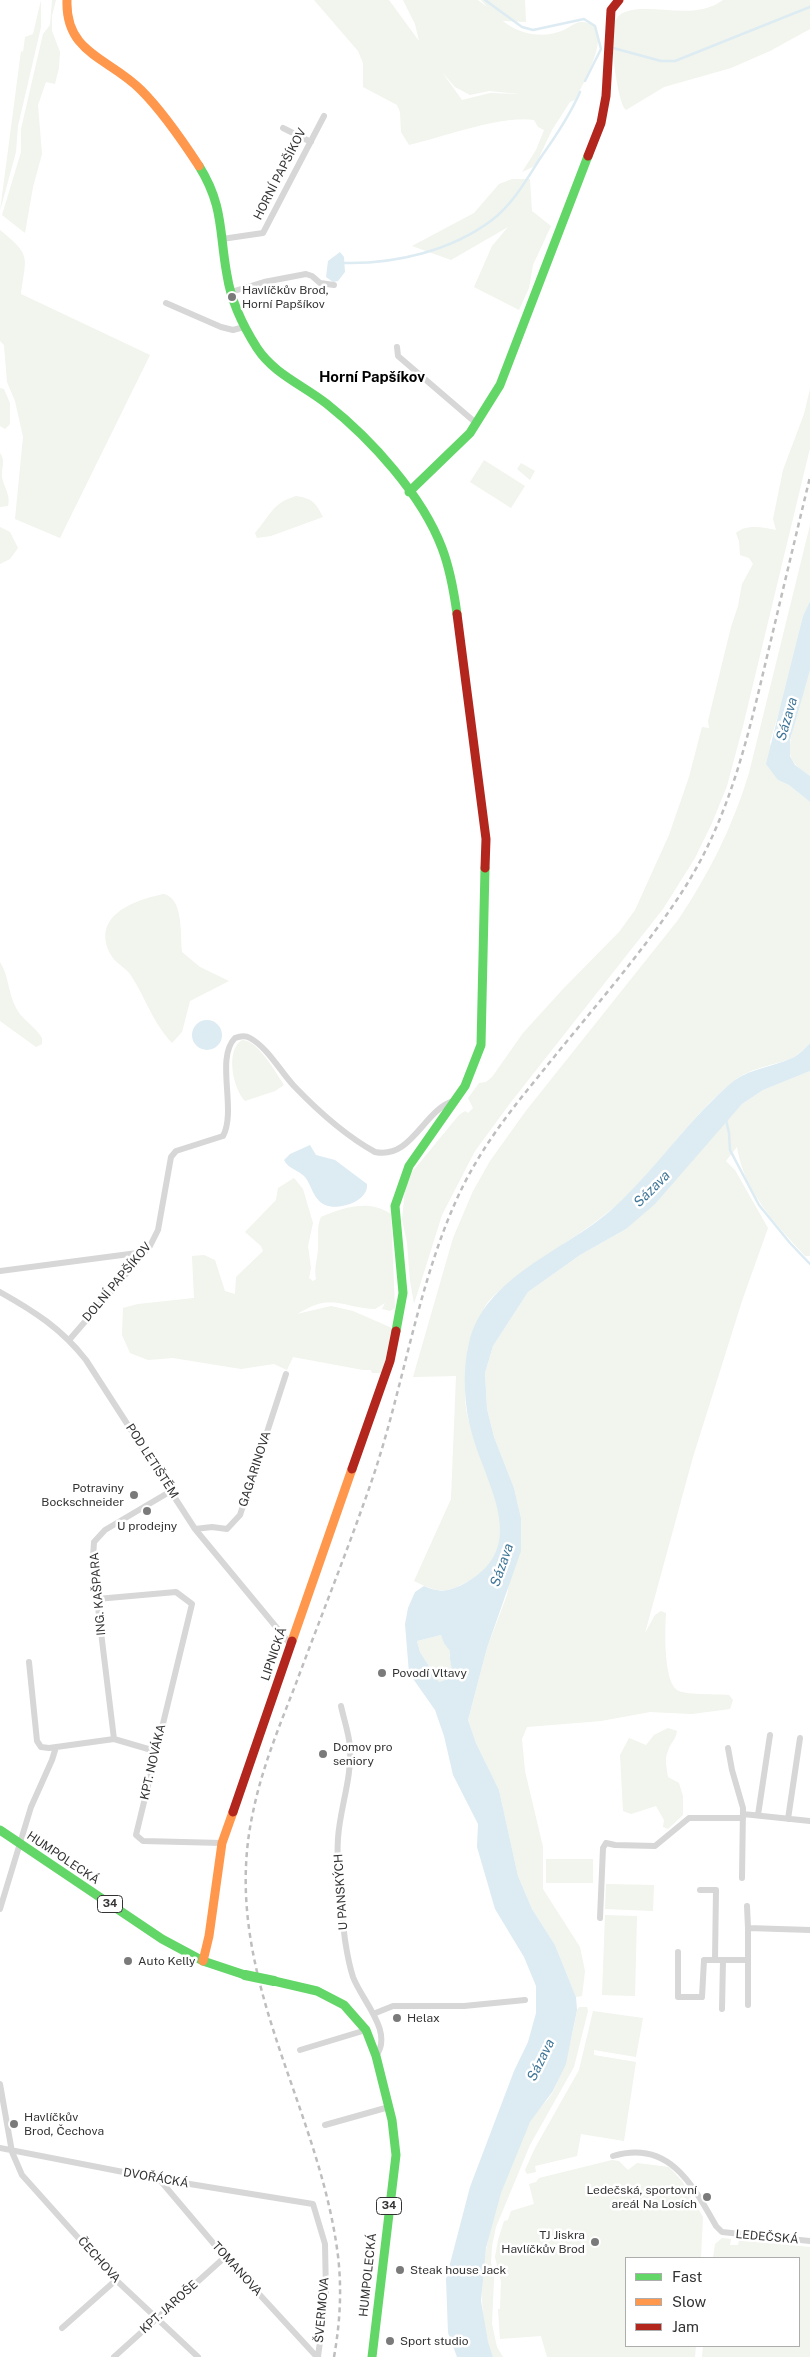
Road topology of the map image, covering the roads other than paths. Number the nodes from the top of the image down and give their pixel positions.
1 (67, 0) edge
2 (619, 0) edge
3 (324, 116) dead end
4 (284, 128) dead end
5 (311, 142) junction
6 (222, 239) junction
7 (334, 285) dead end
8 (231, 292) junction
9 (166, 303) dead end
10 (244, 327) junction
11 (397, 347) dead end
12 (476, 424) junction
13 (409, 492) junction
14 (454, 1101) junction
15 (145, 1252) junction
16 (0, 1271) edge
17 (0, 1292) edge
18 (70, 1339) junction
19 (286, 1374) dead end
20 (171, 1491) junction
21 (195, 1530) junction
22 (97, 1599) junction
23 (291, 1645) junction
24 (29, 1662) dead end
25 (341, 1706) dead end
26 (770, 1736) dead end
27 (800, 1738) dead end
28 (114, 1739) junction
29 (56, 1747) junction
30 (728, 1748) dead end
31 (155, 1752) junction
32 (743, 1816) junction
33 (758, 1816) junction
34 (788, 1819) junction
35 (810, 1821) edge
36 (0, 1830) edge
37 (222, 1842) junction
38 (19, 1843) junction
39 (742, 1878) dead end
40 (700, 1890) dead end
41 (747, 1906) dead end
42 (0, 1908) edge
43 (600, 1918) dead end
44 (748, 1928) junction
45 (810, 1930) edge
46 (678, 1952) dead end
47 (715, 1960) junction
48 (723, 1960) junction
49 (748, 1960) junction
50 (203, 1961) junction
51 (525, 2000) dead end
52 (748, 2005) dead end
53 (722, 2009) dead end
54 (373, 2014) junction
55 (366, 2030) junction
56 (300, 2050) dead end
57 (376, 2056) junction
58 (0, 2084) edge
59 (389, 2107) junction
60 (325, 2125) dead end
61 (0, 2148) edge
62 (12, 2152) junction
63 (613, 2156) dead end
64 (159, 2179) junction
65 (313, 2204) joint
66 (810, 2241) edge
67 (225, 2257) junction
68 (116, 2280) junction
69 (157, 2317) junction
70 (62, 2328) dead end
71 (114, 2357) edge
72 (196, 2357) edge
73 (317, 2357) edge
74 (372, 2357) edge

1 - 6 street
2 - 12 street
3 - 5 street, HORNÍ PAPŠÍKOV
4 - 5 street
5 - 6 street, HORNÍ PAPŠÍKOV
6 - 8 street
7 - 8 street
8 - 10 street
9 - 10 street
10 - 13 street
11 - 12 street
12 - 13 street
13 - 14 street, LIPNICKÁ
14 - 15 street, DOLNÍ PAPŠÍKOV
14 - 23 street, LIPNICKÁ
15 - 16 street
15 - 18 street, DOLNÍ PAPŠÍKOV
17 - 18 street, POD LETIŠTĚM
18 - 20 street, POD LETIŠTĚM
19 - 21 street, GAGARINOVA
20 - 21 street, POD LETIŠTĚM
20 - 22 street, ING. KAŠPARA
21 - 23 street, POD LETIŠTĚM
22 - 28 street, ING. KAŠPARA
22 - 31 street, KPT. NOVÁKA
23 - 37 street, LIPNICKÁ
24 - 29 street
25 - 54 street, U PANSKÝCH
26 - 33 street
27 - 34 street
28 - 29 street
28 - 31 street
29 - 38 street
30 - 32 street
31 - 37 street, KPT. NOVÁKA
32 - 33 street
32 - 39 street
32 - 43 street
33 - 34 street
34 - 35 street
36 - 38 street, HUMPOLECKÁ / 34
37 - 50 street, LIPNICKÁ
38 - 42 street
38 - 50 street, HUMPOLECKÁ / 34
40 - 47 street
41 - 44 street
44 - 45 street
44 - 49 street
46 - 47 street
47 - 48 street
48 - 49 street
48 - 53 street
49 - 52 street
50 - 55 street, HUMPOLECKÁ / 34, bridge
51 - 54 street
54 - 57 street, HUMPOLECKÁ
55 - 56 street
55 - 57 street, HUMPOLECKÁ / 34
57 - 59 street, HUMPOLECKÁ / 34
58 - 62 street, ČECHOVA
59 - 60 street
59 - 74 street, HUMPOLECKÁ / 34
61 - 62 street, DVOŘÁCKÁ
62 - 64 street, DVOŘÁCKÁ
62 - 68 street, ČECHOVA
63 - 66 street, LEDEČSKÁ
64 - 65 street, DVOŘÁCKÁ
64 - 67 street, TOMANOVA
65 - 73 street, ŠVERMOVA
67 - 69 street, KPT. JAROŠE
67 - 73 street, TOMANOVA
68 - 69 street, ČECHOVA
68 - 70 street
69 - 71 street, KPT. JAROŠE
69 - 72 street, ČECHOVA

